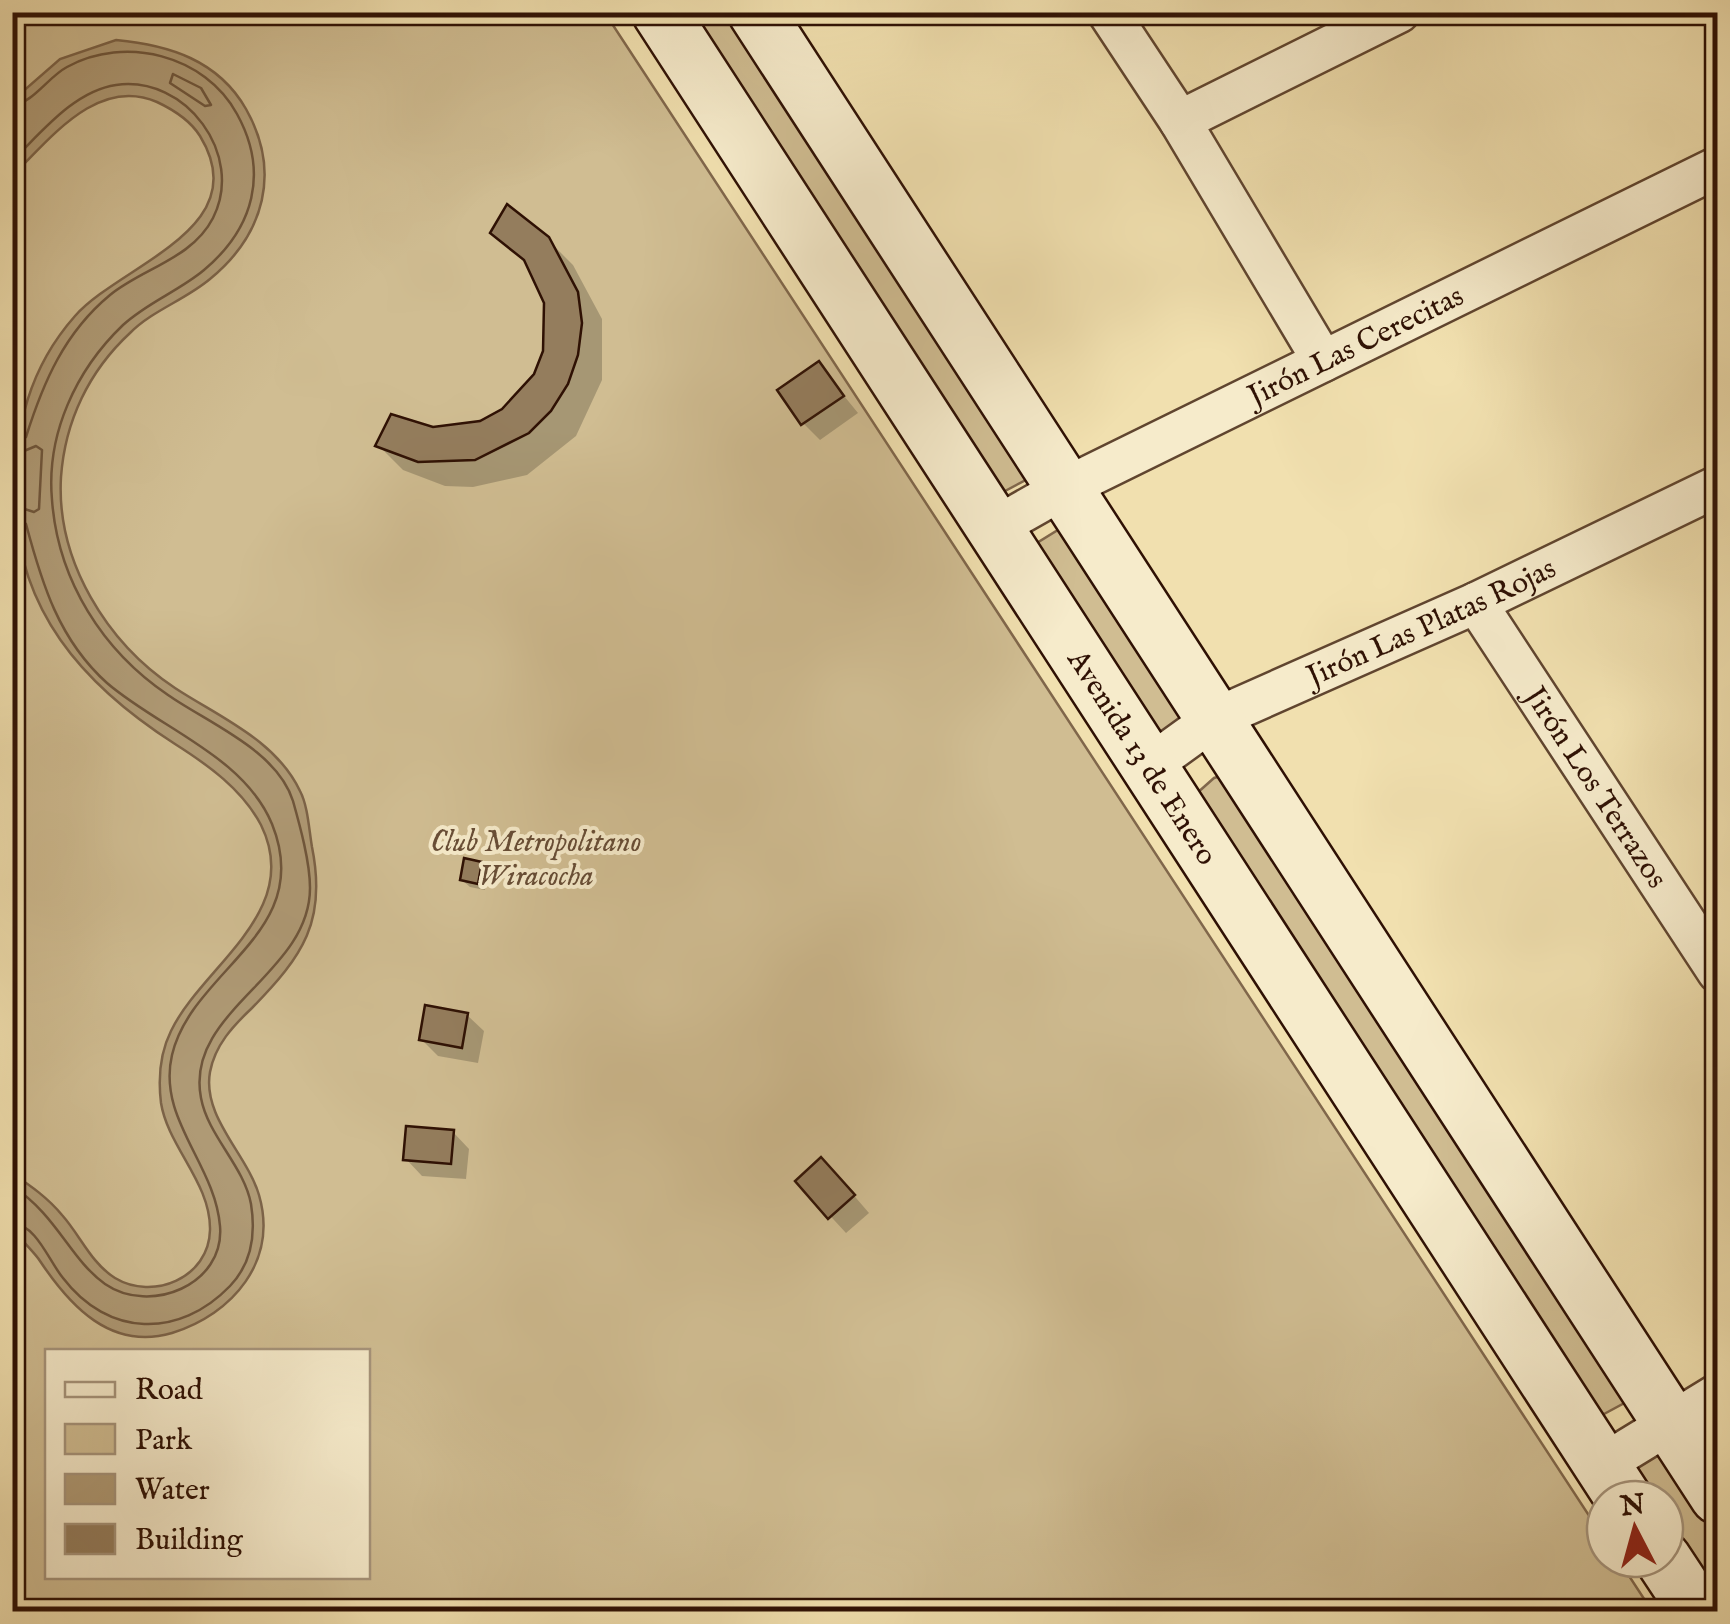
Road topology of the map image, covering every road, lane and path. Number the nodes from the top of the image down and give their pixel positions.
1 (660, 12) edge
2 (756, 12) edge
3 (1108, 12) edge
4 (1399, 12) edge
5 (1180, 121) junction
6 (1718, 166) edge
7 (1323, 361) junction
8 (1718, 486) edge
9 (1063, 489) junction
10 (994, 528) junction
11 (1476, 603) junction
12 (1214, 719) junction
13 (1149, 766) junction
14 (1718, 972) edge
15 (1718, 1394) edge
16 (1671, 1424) junction
17 (1611, 1479) edge
18 (1616, 1479) edge
19 (1718, 1496) edge
20 (1677, 1579) edge
21 (1698, 1612) edge

1 - 10 main road, Avenida 13 de Enero
2 - 9 main road
3 - 5 street
4 - 5 street
5 - 7 street
6 - 7 street, Jirón Las Cerecitas
7 - 9 street, Jirón Las Cerecitas
8 - 11 street, Jirón Las Platas Rojas
9 - 10 street, Jirón Las Cerecitas
9 - 12 main road
10 - 13 main road, Avenida 13 de Enero
11 - 12 street, Jirón Las Platas Rojas
11 - 14 street, Jirón Los Terrazos
12 - 13 street, Jirón Las Platas Rojas
12 - 16 main road
13 - 17 main road, Avenida 13 de Enero
15 - 16 street
16 - 18 street
16 - 19 main road
20 - 21 main road

